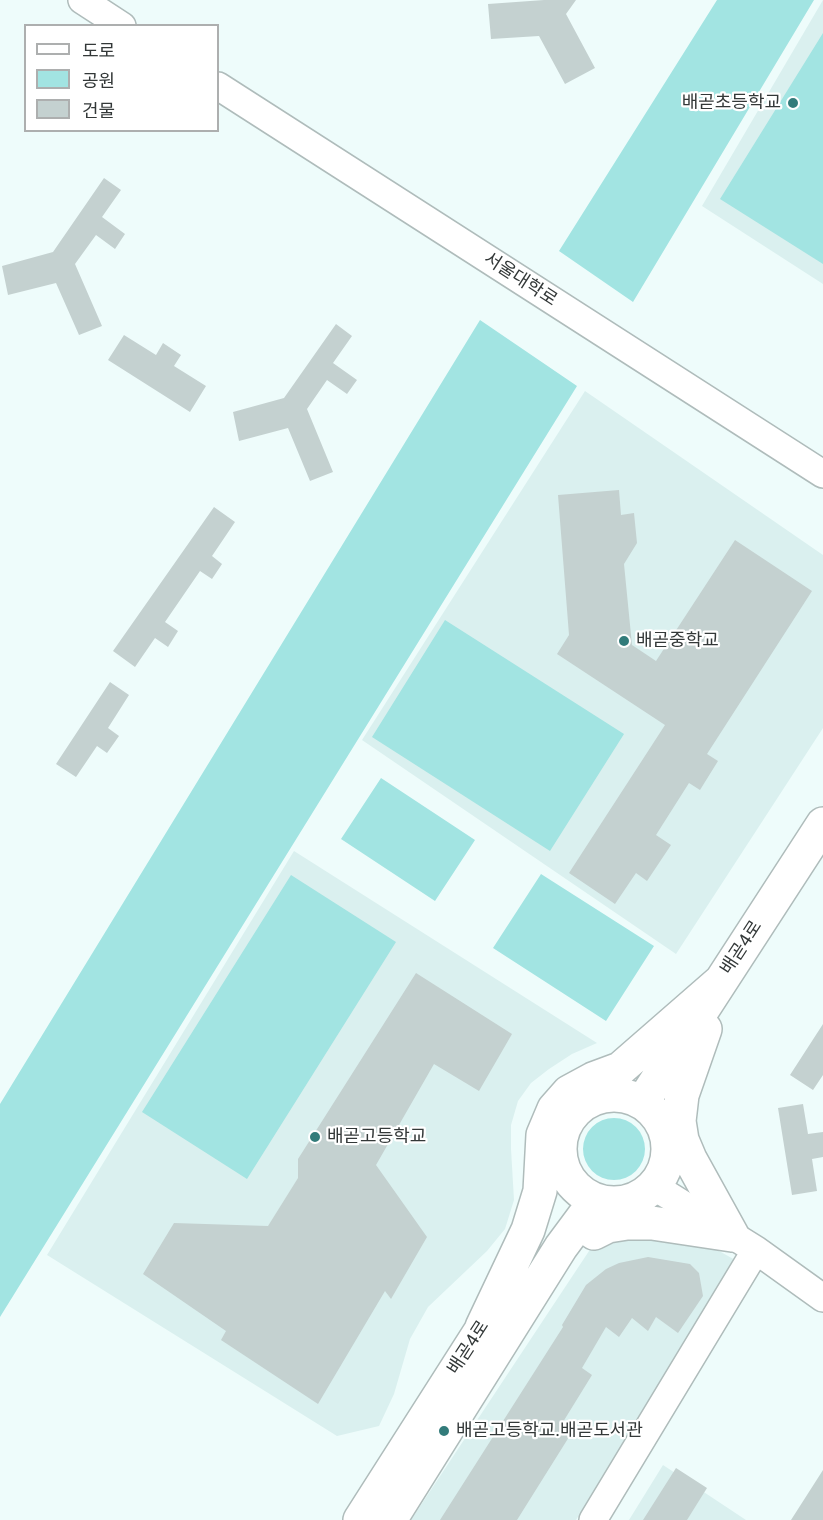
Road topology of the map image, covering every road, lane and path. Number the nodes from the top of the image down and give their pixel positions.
1 (82, 0) edge
2 (119, 24) edge
3 (219, 87) edge
4 (823, 474) edge
5 (823, 824) edge
6 (721, 981) junction
7 (642, 1103) junction
8 (564, 1171) junction
9 (655, 1187) junction
10 (606, 1204) junction
11 (744, 1243) junction
12 (823, 1298) edge
13 (492, 1334) junction
14 (360, 1520) edge
15 (390, 1520) edge
16 (593, 1520) edge

1 - 2 street
3 - 4 street, 서울대학로
5 - 6 main road, 배곧4로
6 - 7 main road, 배곧4로
6 - 11 main road
6 - 13 main road
7 - 8 main road
7 - 9 main road
8 - 10 main road
8 - 13 main road, 배곧4로
9 - 10 main road
9 - 11 street
10 - 13 main road, 배곧4로
11 - 12 street
11 - 13 main road
11 - 16 street
13 - 14 main road, 배곧4로
13 - 15 main road, 배곧4로

